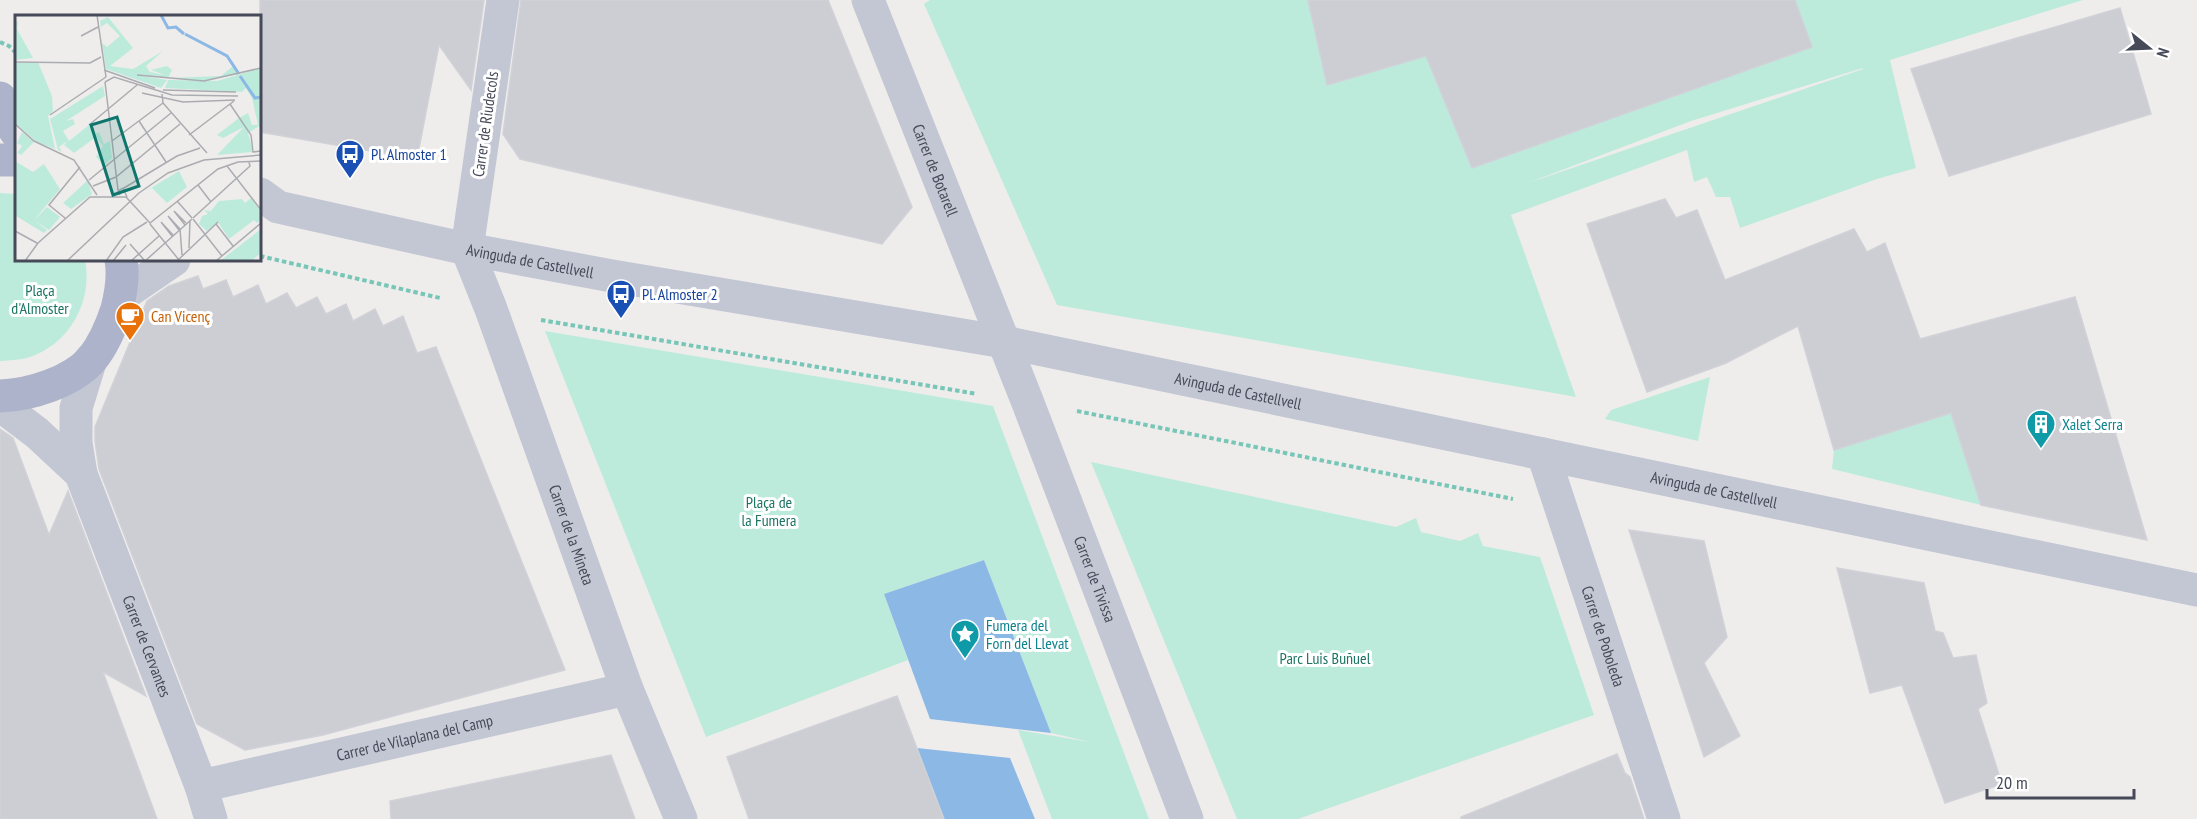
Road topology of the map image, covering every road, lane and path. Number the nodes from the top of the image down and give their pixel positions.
1 (503, 0) edge
2 (868, 0) edge
3 (0, 42) edge
4 (15, 52) edge
5 (0, 98) edge
6 (15, 130) edge
7 (266, 204) edge
8 (467, 249) junction
9 (261, 256) edge
10 (122, 261) edge
11 (173, 261) edge
12 (120, 297) junction
13 (441, 298) dead end
14 (545, 320) dead end
15 (1004, 342) junction
16 (91, 359) junction
17 (980, 395) dead end
18 (0, 396) edge
19 (0, 405) edge
20 (1543, 454) junction
21 (81, 474) junction
22 (2197, 590) edge
23 (627, 689) junction
24 (201, 786) junction
25 (211, 819) edge
26 (681, 819) edge
27 (1187, 819) edge
28 (1664, 819) edge

1 - 8 street, Carrer de Riudecols
2 - 15 street, Carrer de Botarell
3 - 4 path
5 - 6 main road
7 - 8 street, Avinguda de Castellvell
8 - 15 street, Avinguda de Castellvell
8 - 23 street, Carrer de la Mineta
9 - 13 path
10 - 12 main road
11 - 12 street
12 - 16 main road
14 - 17 path
15 - 20 street, Avinguda de Castellvell
15 - 27 street, Carrer de Tivissa
16 - 18 main road
16 - 21 street, Carrer de Cervantes
19 - 21 street, Carrer de Cervantes
20 - 22 street, Avinguda de Castellvell
20 - 28 street, Carrer de Poboleda
21 - 24 street, Carrer de Cervantes
23 - 24 street, Carrer de Vilaplana del Camp
23 - 26 street, Carrer de la Mineta
24 - 25 street, Carrer de Cervantes

